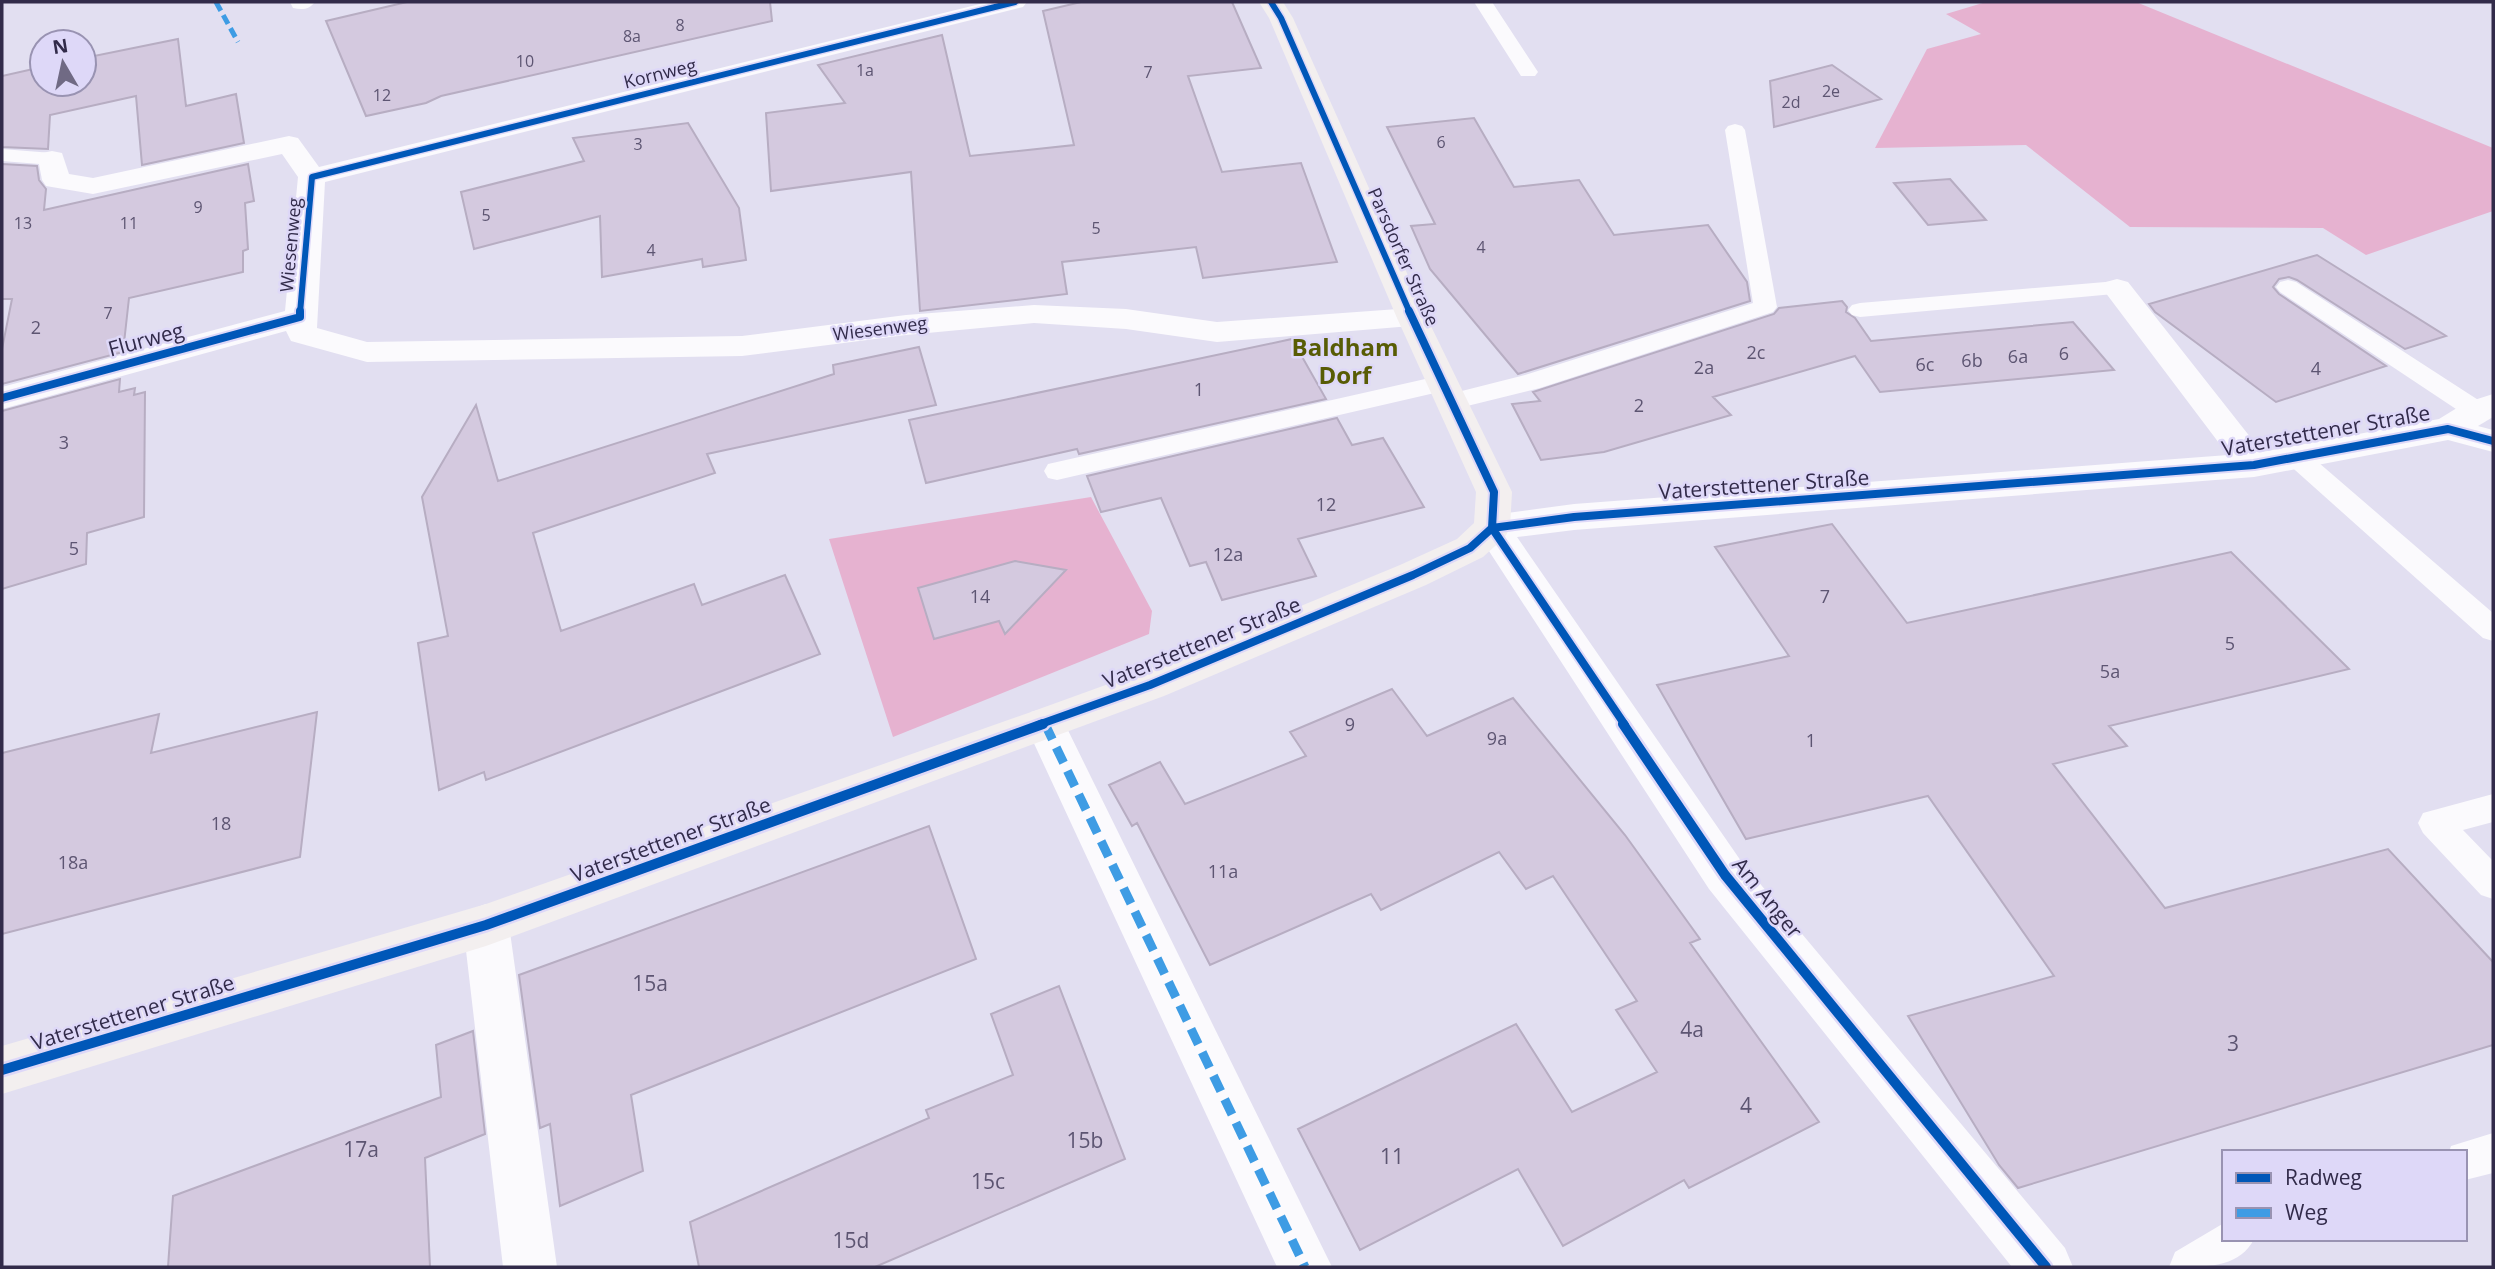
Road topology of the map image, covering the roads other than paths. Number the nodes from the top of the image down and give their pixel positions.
1 (1015, 2) edge
2 (1271, 2) edge
3 (1483, 2) edge
4 (1528, 72) dead end
5 (1735, 130) dead end
6 (2, 155) edge
7 (52, 159) joint
8 (312, 177) junction
9 (2288, 287) dead end
10 (2117, 288) joint
11 (1860, 310) dead end
12 (300, 317) junction
13 (1412, 318) junction
14 (1447, 393) junction
15 (2, 398) edge
16 (2473, 415) edge
17 (2493, 441) edge
18 (2295, 456) junction
19 (2254, 465) junction
20 (1057, 471) dead end
21 (1492, 528) junction
22 (2493, 630) edge
23 (1045, 724) junction
24 (2493, 808) edge
25 (2493, 884) edge
26 (486, 925) junction
27 (2, 1070) edge
28 (2493, 1153) edge
29 (2467, 1160) edge
30 (2231, 1241) edge
31 (530, 1267) edge
32 (1305, 1267) edge
33 (2046, 1267) edge
34 (2190, 1267) edge

1 - 8 street, Kornweg
2 - 13 street, Parsdorfer Straße
3 - 4 lane
5 - 14 lane
6 - 7 lane
7 - 8 street, Wiesenweg
8 - 12 street, Wiesenweg
9 - 16 lane
10 - 11 lane, Vaterstettener Straße
10 - 19 street, Vaterstettener Straße
12 - 13 street, Wiesenweg
12 - 15 street, Flurweg
13 - 14 street, Parsdorfer Straße
14 - 20 lane
14 - 21 street, Parsdorfer Straße
16 - 17 street
16 - 18 street, Vaterstettener Straße
18 - 19 street, Vaterstettener Straße
18 - 22 lane
19 - 21 street, Vaterstettener Straße
21 - 23 street, Vaterstettener Straße
21 - 33 street, Am Anger
23 - 26 street, Vaterstettener Straße
23 - 32 street
24 - 25 lane
26 - 27 street, Vaterstettener Straße
26 - 31 street
28 - 29 lane
30 - 34 lane

